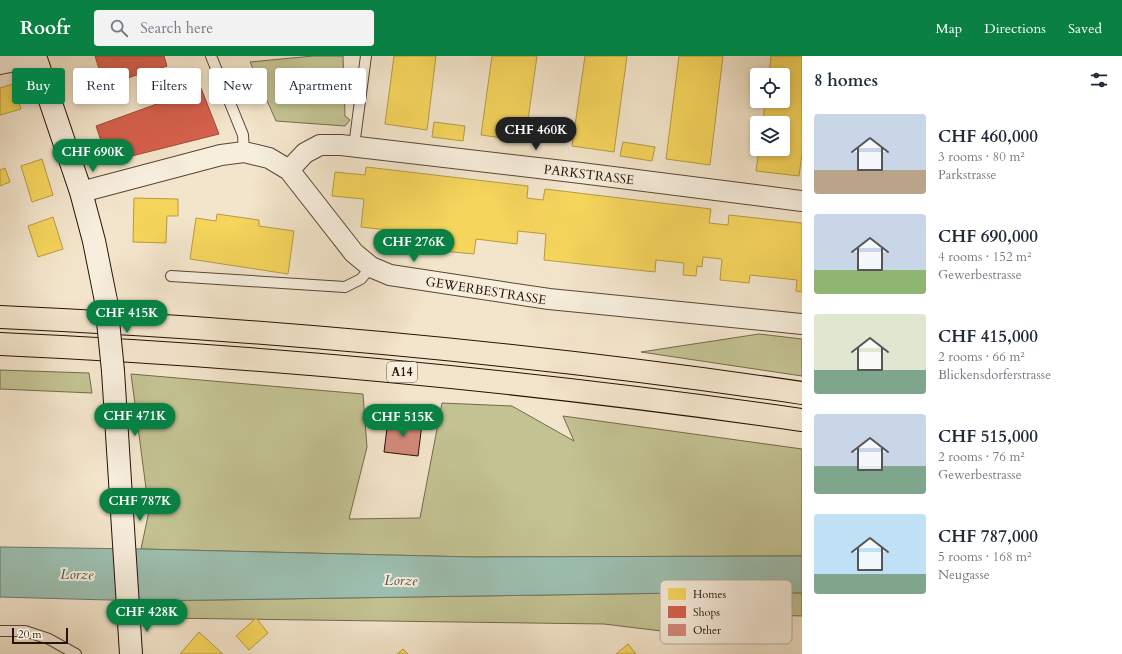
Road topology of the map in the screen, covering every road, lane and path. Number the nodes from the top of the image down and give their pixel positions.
1 (211, 56) edge
2 (366, 56) edge
3 (35, 57) edge
4 (0, 64) edge
5 (354, 146) junction
6 (244, 152) junction
7 (289, 170) junction
8 (81, 192) junction
9 (802, 201) edge
10 (371, 267) junction
11 (171, 276) dead end
12 (0, 317) edge
13 (802, 324) edge
14 (0, 344) edge
15 (802, 393) edge
16 (802, 420) edge
17 (0, 631) edge
18 (76, 654) edge
19 (131, 654) edge

1 - 6 lane
2 - 5 lane
3 - 4 street
3 - 8 street
5 - 7 street, PARKSTRASSE
5 - 9 street, PARKSTRASSE
6 - 7 street, GEWERBESTRASSE
6 - 8 street, GEWERBESTRASSE
7 - 10 street, GEWERBESTRASSE
8 - 19 street, bridge
10 - 11 lane
10 - 13 street, GEWERBESTRASSE
12 - 15 highway, A14
14 - 16 highway, A14
17 - 18 lane

